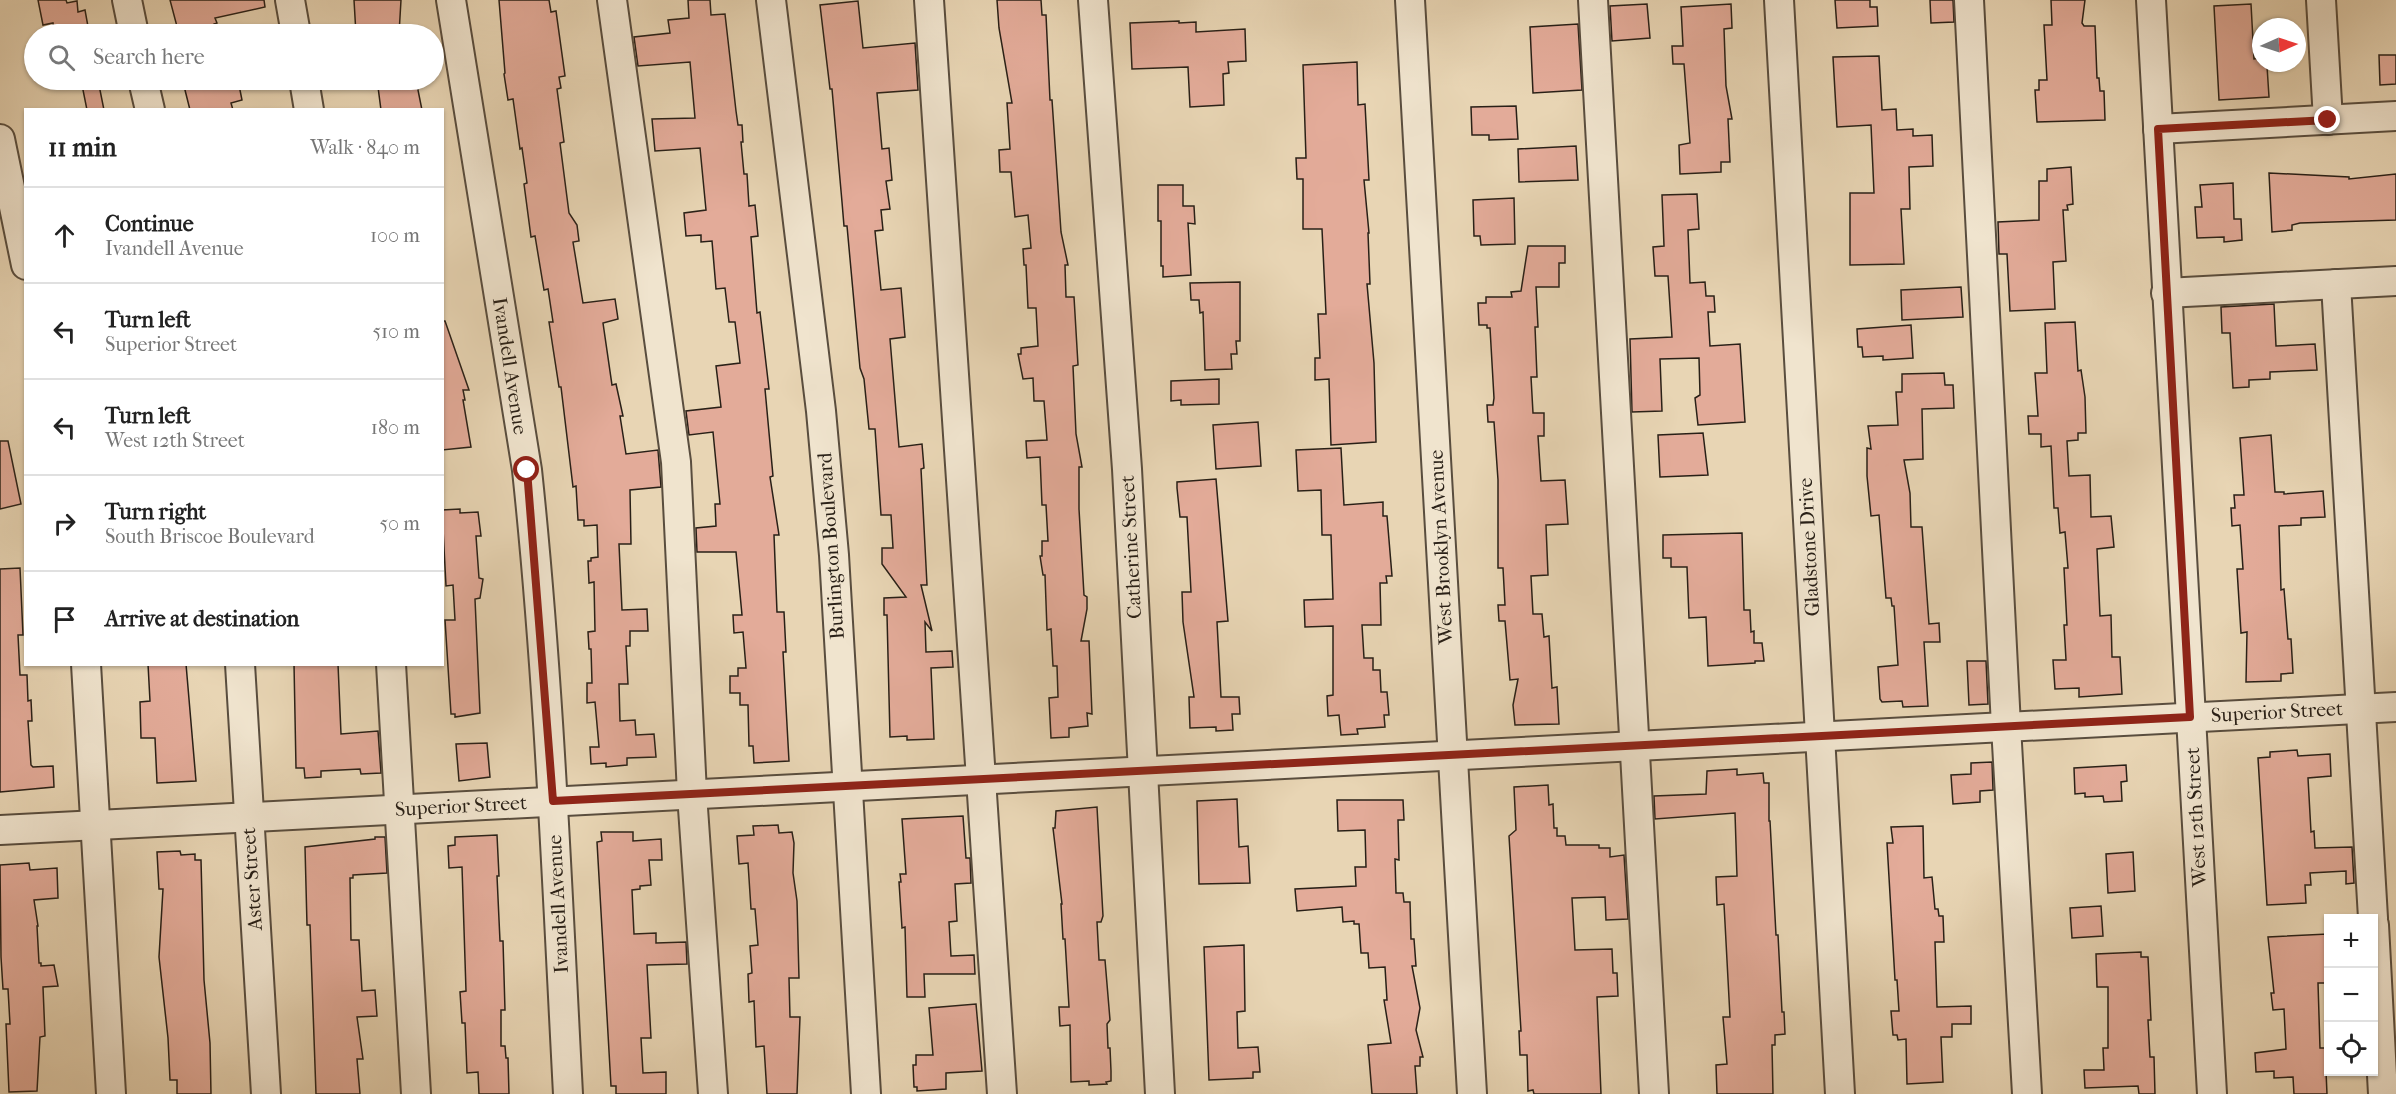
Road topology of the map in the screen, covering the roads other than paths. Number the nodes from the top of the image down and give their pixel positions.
1 (127, 0) edge
2 (290, 0) edge
3 (452, 0) edge
4 (612, 0) edge
5 (771, 0) edge
6 (928, 0) edge
7 (1093, 0) edge
8 (1410, 0) edge
9 (1593, 0) edge
10 (1779, 0) edge
11 (1969, 0) edge
12 (2151, 0) edge
13 (2321, 0) edge
14 (132, 24) edge
15 (294, 24) edge
16 (145, 90) edge
17 (306, 90) edge
18 (150, 108) edge
19 (309, 108) edge
20 (2396, 116) edge
21 (2328, 120) junction
22 (2158, 129) junction
23 (0, 139) edge
24 (24, 255) edge
25 (2396, 281) edge
26 (2336, 284) junction
27 (2166, 293) junction
28 (86, 666) edge
29 (240, 666) edge
30 (391, 666) edge
31 (2396, 706) edge
32 (2362, 708) junction
33 (2190, 717) junction
34 (2006, 726) junction
35 (1820, 736) junction
36 (1634, 746) junction
37 (1453, 756) junction
38 (1144, 771) junction
39 (981, 779) junction
40 (847, 786) junction
41 (692, 794) junction
42 (553, 801) junction
43 (400, 809) junction
44 (249, 816) junction
45 (95, 825) junction
46 (0, 830) edge
47 (2373, 914) edge
48 (2375, 968) edge
49 (111, 1094) edge
50 (266, 1094) edge
51 (416, 1094) edge
52 (568, 1094) edge
53 (713, 1094) edge
54 (866, 1094) edge
55 (1002, 1094) edge
56 (1160, 1094) edge
57 (1472, 1094) edge
58 (1654, 1094) edge
59 (1840, 1094) edge
60 (2028, 1094) edge
61 (2212, 1094) edge
62 (2382, 1094) edge

1 - 14 street
2 - 15 street
3 - 42 street, Ivandell Avenue
4 - 41 street
5 - 40 street, Burlington Boulevard
6 - 39 street
7 - 38 street, Catherine Street
8 - 37 street, West Brooklyn Avenue
9 - 36 street
10 - 35 street, Gladstone Drive
11 - 34 street
12 - 22 street, West 12th Street
13 - 21 street
16 - 18 street
17 - 19 street
20 - 21 street
21 - 22 street
22 - 27 street, West 12th Street
23 - 24 street
25 - 26 street
26 - 27 street
26 - 32 street
27 - 33 street, West 12th Street
28 - 45 street
29 - 44 street, Aster Street
30 - 43 street
31 - 32 street, Superior Street
32 - 33 street, Superior Street
32 - 47 street
33 - 34 street, Superior Street
33 - 61 street, West 12th Street
34 - 35 street, Superior Street
34 - 60 street
35 - 36 street, Superior Street
35 - 59 street, Gladstone Drive
36 - 37 street, Superior Street
36 - 58 street
37 - 38 street, Superior Street
37 - 57 street, West Brooklyn Avenue
38 - 39 street, Superior Street
38 - 56 street, Catherine Street
39 - 40 street, Superior Street
39 - 55 street
40 - 41 street, Superior Street
40 - 54 street, Burlington Boulevard
41 - 42 street, Superior Street
41 - 53 street
42 - 43 street, Superior Street
42 - 52 street, Ivandell Avenue
43 - 44 street, Superior Street
43 - 51 street
44 - 45 street, Superior Street
44 - 50 street, Aster Street
45 - 46 street, Superior Street
45 - 49 street
48 - 62 street

